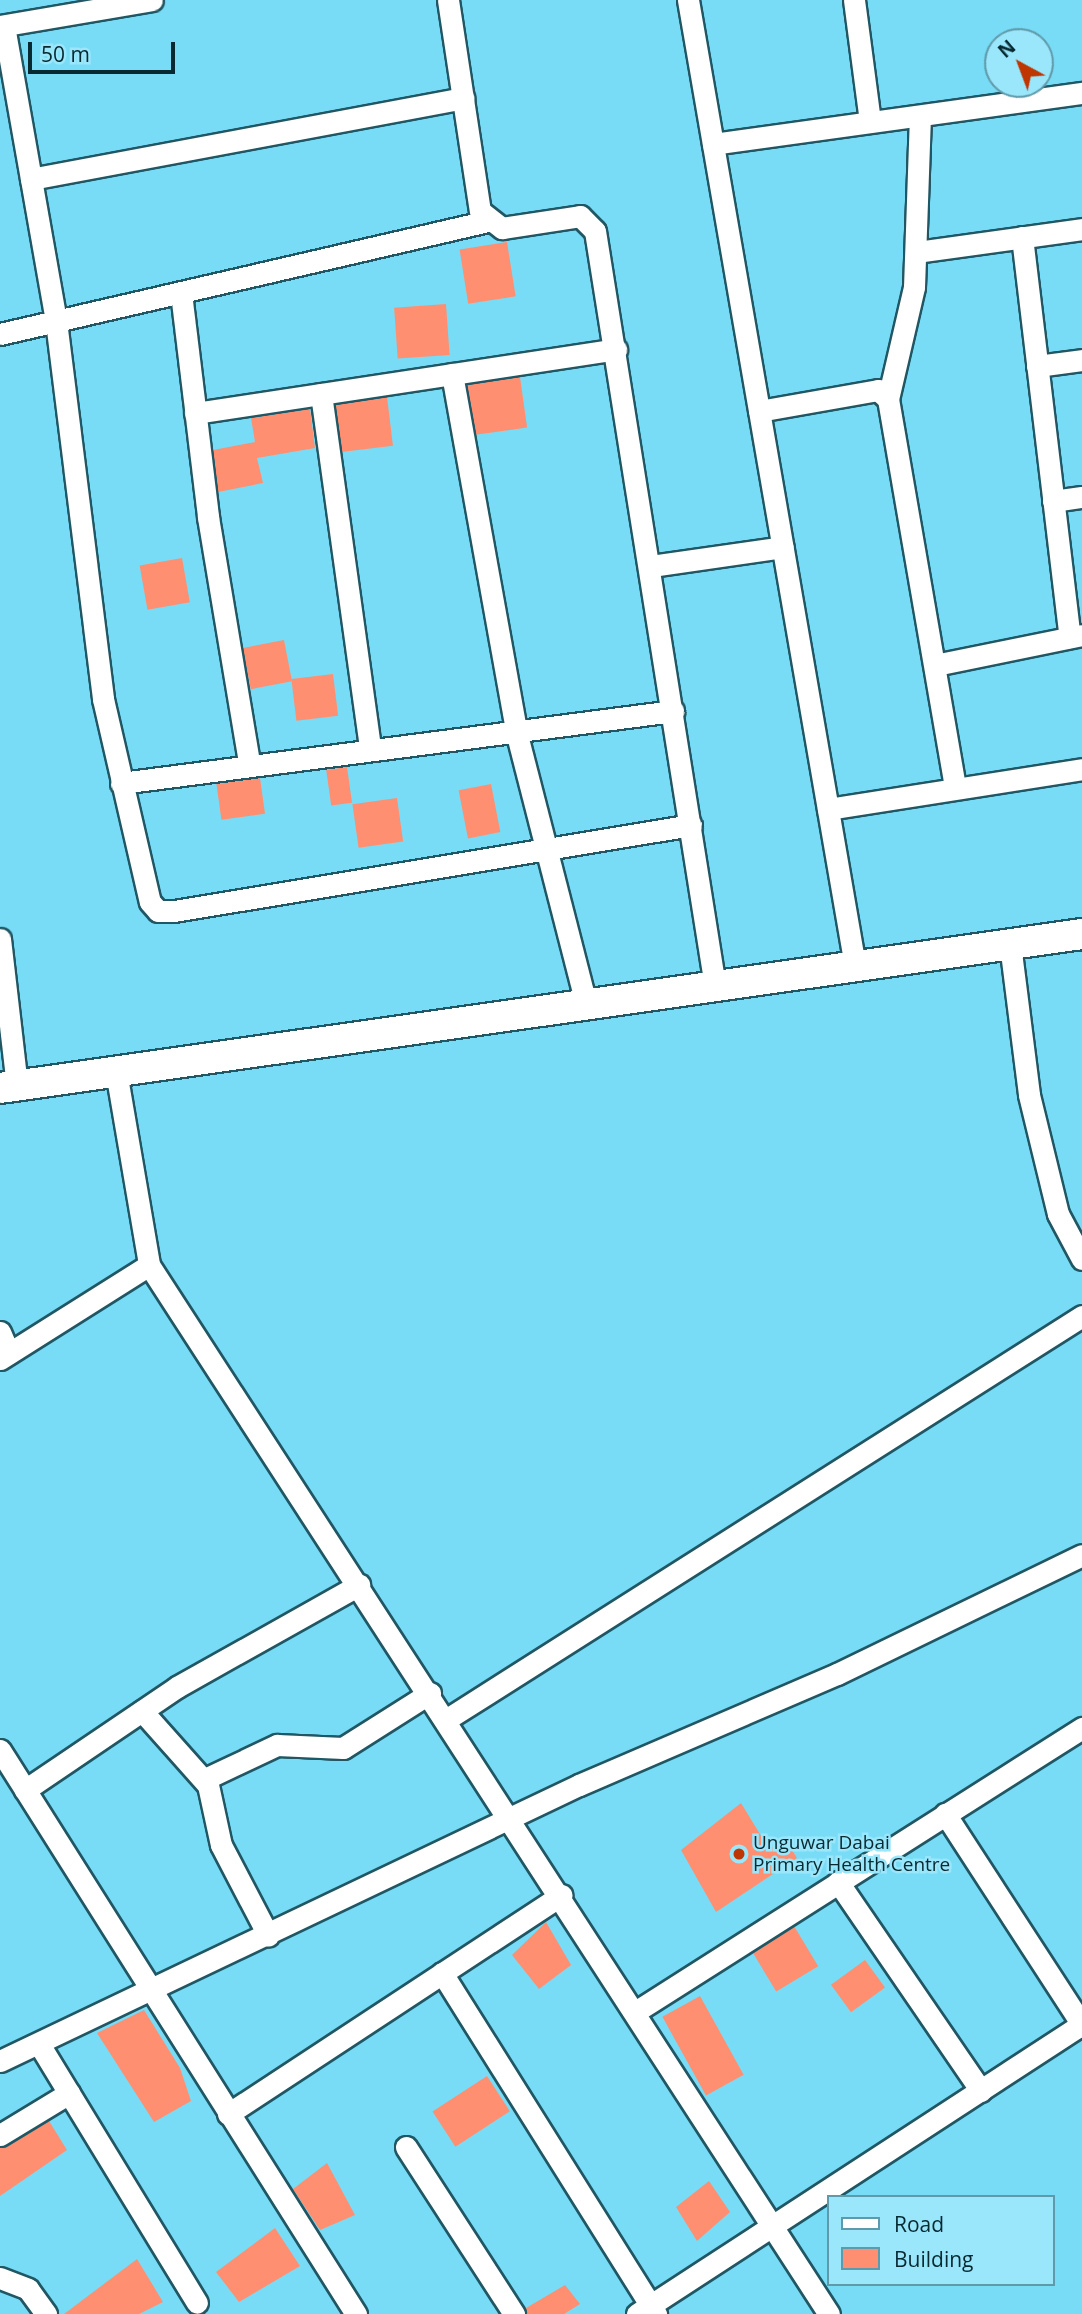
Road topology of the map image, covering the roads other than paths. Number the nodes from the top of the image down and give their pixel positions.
1 (152, 0) edge
2 (448, 0) edge
3 (688, 0) edge
4 (854, 0) edge
5 (99, 5) edge
6 (2, 26) edge
7 (1082, 93) edge
8 (463, 98) junction
9 (920, 116) junction
10 (870, 122) junction
11 (713, 144) junction
12 (31, 179) junction
13 (488, 221) junction
14 (1082, 229) edge
15 (1022, 237) junction
16 (917, 252) junction
17 (181, 293) junction
18 (56, 321) junction
19 (0, 334) edge
20 (616, 349) junction
21 (1082, 360) edge
22 (1037, 366) junction
23 (452, 374) junction
24 (320, 394) junction
25 (888, 398) junction
26 (759, 411) junction
27 (195, 413) junction
28 (1082, 497) edge
29 (1054, 501) junction
30 (783, 547) junction
31 (651, 566) junction
32 (1076, 636) edge
33 (935, 666) junction
34 (673, 711) junction
35 (516, 731) junction
36 (370, 746) junction
37 (249, 763) junction
38 (1082, 769) edge
39 (121, 783) junction
40 (954, 788) junction
41 (828, 809) junction
42 (691, 825) junction
43 (546, 848) junction
44 (1082, 934) edge
45 (0, 939) edge
46 (1010, 944) junction
47 (855, 966) junction
48 (715, 986) junction
49 (586, 1004) junction
50 (116, 1071) junction
51 (9, 1086) edge
52 (1082, 1259) edge
53 (149, 1265) junction
54 (1082, 1316) edge
55 (0, 1332) edge
56 (4, 1356) edge
57 (1082, 1555) edge
58 (359, 1585) junction
59 (429, 1693) junction
60 (142, 1711) junction
61 (447, 1719) junction
62 (1082, 1728) edge
63 (0, 1750) edge
64 (205, 1779) junction
65 (25, 1790) junction
66 (944, 1814) junction
67 (511, 1817) junction
68 (838, 1882) junction
69 (561, 1895) junction
70 (268, 1936) junction
71 (442, 1973) junction
72 (150, 1992) junction
73 (635, 2012) junction
74 (39, 2044) junction
75 (0, 2061) edge
76 (981, 2091) junction
77 (69, 2093) junction
78 (228, 2114) junction
79 (0, 2135) edge
80 (406, 2147) dead end
81 (772, 2225) junction
82 (0, 2278) edge
83 (197, 2303) dead end
84 (647, 2311) edge
85 (46, 2314) edge
86 (356, 2314) edge
87 (514, 2314) edge
88 (829, 2314) edge

1 - 5 street
2 - 8 street
3 - 11 street
4 - 10 street
5 - 6 street
6 - 12 street
7 - 9 street
8 - 12 street
8 - 13 street
9 - 10 street
9 - 16 street
10 - 11 street
11 - 26 street
12 - 18 street
13 - 17 street
13 - 20 street
14 - 15 street
15 - 16 street
15 - 22 street
16 - 25 street
17 - 18 street
17 - 27 street
18 - 19 street
18 - 39 street
20 - 23 street
20 - 31 street
21 - 22 street
22 - 29 street
23 - 24 street
23 - 35 street
24 - 27 street
24 - 36 street
25 - 26 street
25 - 33 street
26 - 30 street
27 - 37 street
28 - 29 street
29 - 32 street
30 - 31 street
30 - 41 street
31 - 34 street
32 - 33 street
33 - 40 street
34 - 35 street
34 - 42 street
35 - 36 street
35 - 43 street
36 - 37 street
37 - 39 street
38 - 40 street
39 - 43 street
40 - 41 street
41 - 47 street
42 - 43 street
42 - 48 street
43 - 49 street
44 - 46 street
45 - 51 street
46 - 47 street
46 - 52 street
47 - 48 street
48 - 49 street
49 - 50 street
50 - 51 street
50 - 53 street
53 - 56 street
53 - 58 street
54 - 61 street
55 - 56 street
57 - 67 street
58 - 59 street
58 - 60 street
59 - 61 street
59 - 64 street
60 - 64 street
60 - 65 street
61 - 67 street
62 - 66 street
63 - 65 street
64 - 70 street
65 - 72 street
66 - 68 street
66 - 76 street
67 - 69 street
67 - 70 street
68 - 73 street
68 - 76 street
69 - 71 street
69 - 73 street
70 - 72 street
71 - 78 street
71 - 84 street
72 - 74 street
72 - 78 street
73 - 81 street
74 - 75 street
74 - 77 street
76 - 81 street
77 - 79 street
77 - 83 street
78 - 86 street
80 - 87 street
81 - 84 street
81 - 88 street
82 - 85 street

